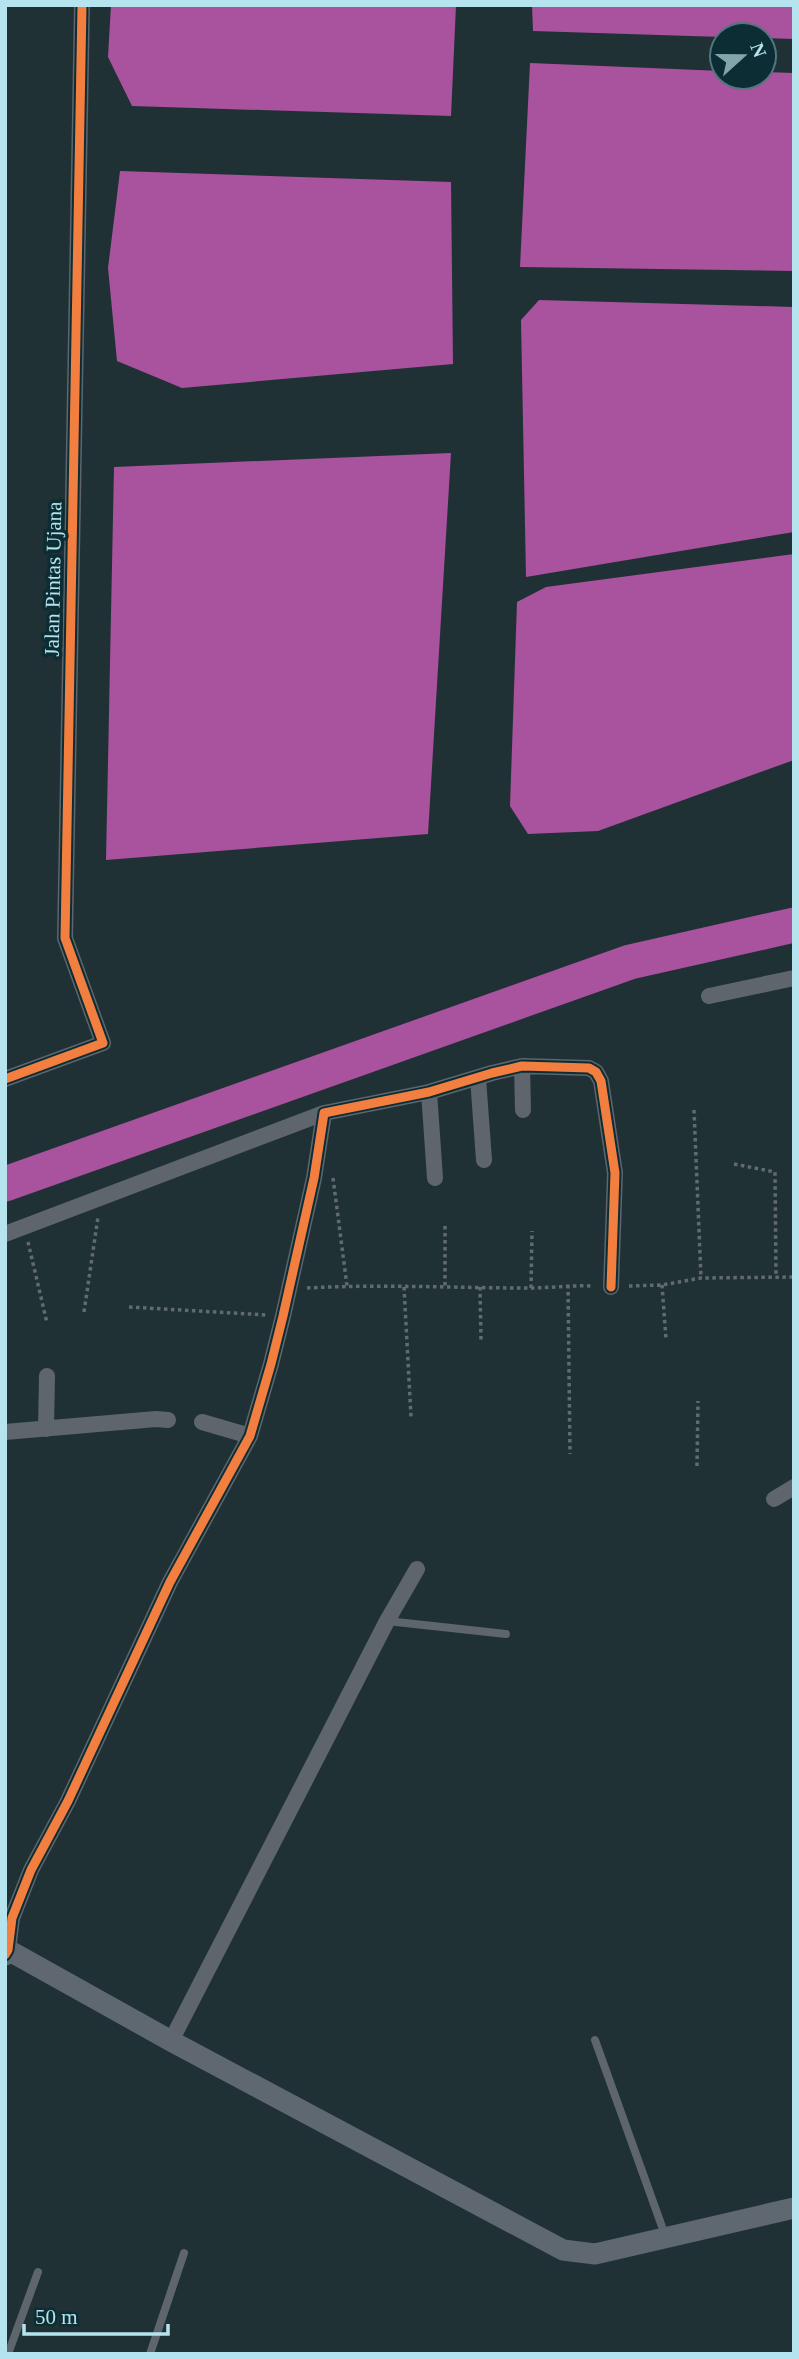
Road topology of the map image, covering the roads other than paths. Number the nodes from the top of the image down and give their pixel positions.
1 (82, 5) edge
2 (794, 978) edge
3 (709, 996) dead end
4 (522, 1066) junction
5 (478, 1078) junction
6 (5, 1079) edge
7 (429, 1092) junction
8 (523, 1110) dead end
9 (324, 1113) junction
10 (484, 1160) dead end
11 (435, 1178) dead end
12 (5, 1234) edge
13 (611, 1287) road end
14 (47, 1376) dead end
15 (168, 1420) dead end
16 (202, 1422) dead end
17 (46, 1429) junction
18 (5, 1432) edge
19 (250, 1436) junction
20 (794, 1487) edge
21 (774, 1499) dead end
22 (417, 1569) dead end
23 (387, 1621) junction
24 (506, 1634) dead end
25 (7, 1952) edge
26 (595, 2040) dead end
27 (171, 2041) junction
28 (794, 2208) edge
29 (666, 2237) junction
30 (184, 2253) dead end
31 (38, 2272) dead end
32 (8, 2354) edge
33 (150, 2354) edge

1 - 6 street, Jalan Pintas Ujana
2 - 3 street
4 - 5 street
4 - 8 street
4 - 13 street
5 - 7 street
5 - 10 street
7 - 9 street
7 - 11 street
9 - 12 street
9 - 19 street
14 - 17 street
15 - 17 street
16 - 19 street
17 - 18 street
19 - 25 street
20 - 21 street
22 - 23 street
23 - 24 lane
23 - 27 street
25 - 27 street
26 - 29 lane
27 - 29 street
28 - 29 street
30 - 33 lane
31 - 32 lane

